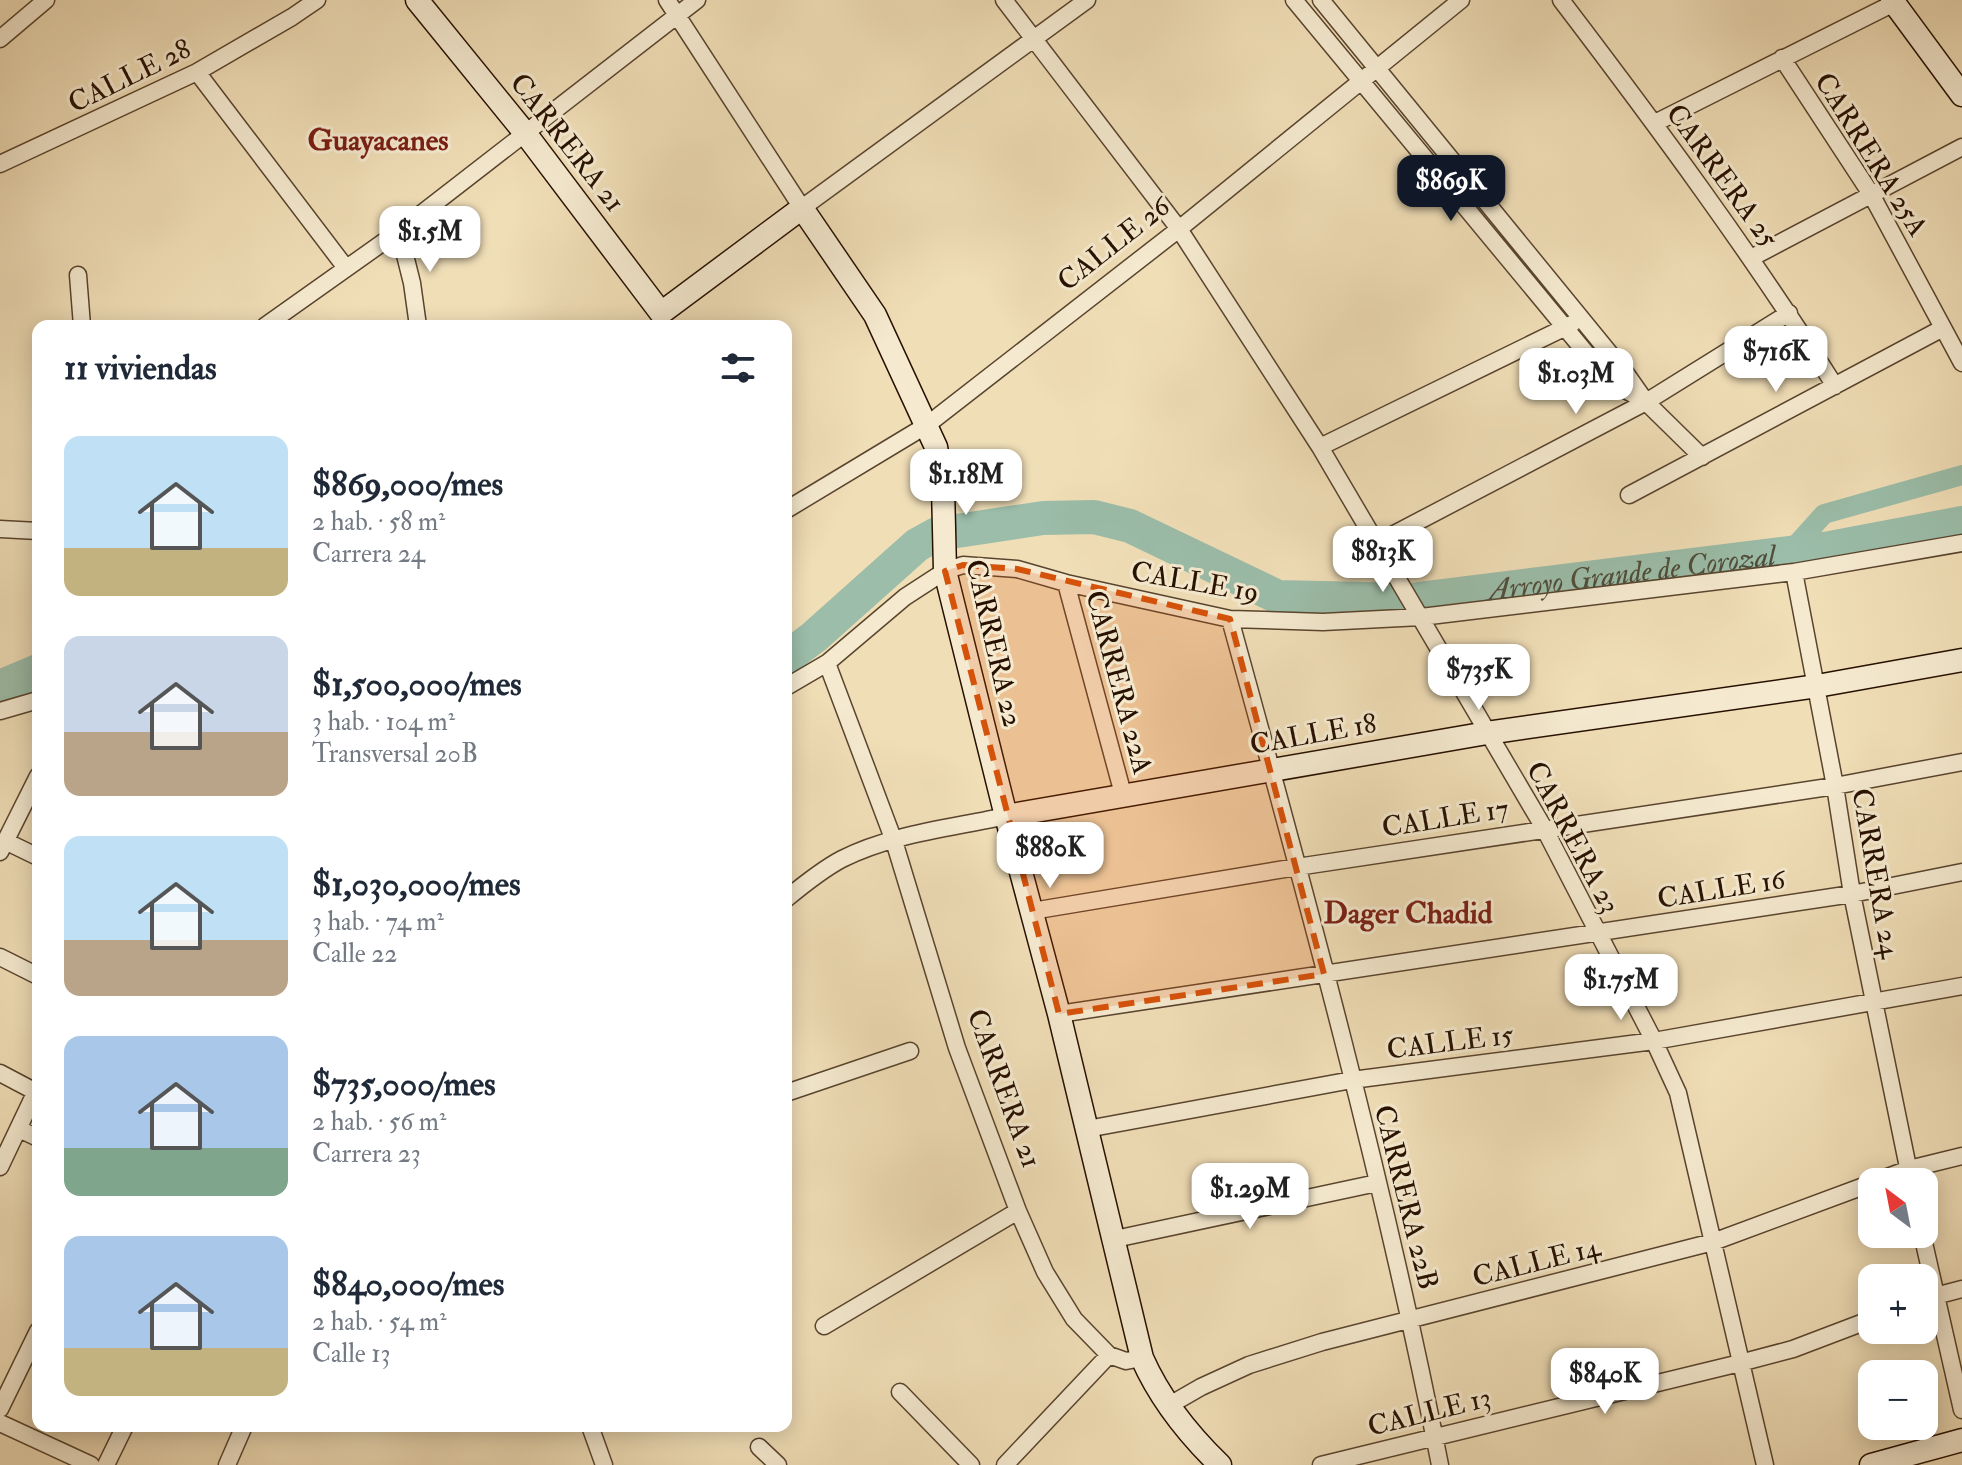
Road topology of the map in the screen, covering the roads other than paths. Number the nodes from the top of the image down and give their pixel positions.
1 (46, 0) edge
2 (317, 0) edge
3 (417, 0) edge
4 (667, 0) edge
5 (697, 0) edge
6 (1004, 0) edge
7 (1087, 0) edge
8 (1294, 0) edge
9 (1321, 0) edge
10 (1461, 0) edge
11 (1561, 0) edge
12 (1893, 2) edge
13 (677, 16) junction
14 (1034, 38) junction
15 (0, 39) edge
16 (1782, 58) junction
17 (1379, 68) junction
18 (197, 72) junction
19 (1361, 82) junction
20 (1962, 95) edge
21 (1655, 123) junction
22 (525, 133) junction
23 (1962, 147) edge
24 (0, 164) edge
25 (1871, 194) junction
26 (802, 208) junction
27 (1179, 229) junction
28 (399, 231) junction
29 (1751, 258) junction
30 (346, 268) junction
31 (78, 275) dead end
32 (1789, 313) junction
33 (1580, 319) junction
34 (82, 320) edge
35 (278, 320) edge
36 (417, 320) edge
37 (663, 320) edge
38 (1943, 328) junction
39 (1564, 329) junction
40 (1962, 363) edge
41 (1835, 386) junction
42 (1646, 402) junction
43 (927, 425) junction
44 (1320, 447) junction
45 (1702, 457) junction
46 (1629, 495) dead end
47 (792, 506) edge
48 (0, 529) edge
49 (32, 531) edge
50 (1377, 543) junction
51 (1962, 543) edge
52 (945, 571) junction
53 (1794, 572) junction
54 (1066, 583) junction
55 (1417, 611) junction
56 (1230, 619) junction
57 (1962, 660) edge
58 (827, 663) junction
59 (792, 683) edge
60 (1817, 686) junction
61 (32, 702) edge
62 (0, 711) edge
63 (1487, 733) junction
64 (1962, 762) edge
65 (1272, 771) junction
66 (1835, 786) junction
67 (32, 788) edge
68 (1123, 794) junction
69 (1006, 816) junction
70 (1544, 828) junction
71 (894, 841) junction
72 (3, 847) edge
73 (32, 855) edge
74 (1297, 867) junction
75 (1962, 872) edge
76 (792, 888) edge
77 (1852, 894) junction
78 (1032, 911) junction
79 (1596, 934) junction
80 (0, 957) edge
81 (32, 973) edge
82 (1324, 974) junction
83 (1962, 986) edge
84 (1873, 1003) junction
85 (1059, 1014) junction
86 (1654, 1041) junction
87 (910, 1051) dead end
88 (0, 1073) edge
89 (1352, 1080) junction
90 (32, 1088) edge
91 (792, 1091) edge
92 (32, 1101) edge
93 (19, 1129) junction
94 (1087, 1129) junction
95 (32, 1135) edge
96 (1962, 1156) edge
97 (0, 1167) edge
98 (1908, 1168) edge
99 (1929, 1168) edge
100 (1377, 1183) junction
101 (1858, 1188) edge
102 (1018, 1211) junction
103 (1115, 1239) junction
104 (1713, 1242) junction
105 (1962, 1289) edge
106 (1938, 1295) edge
107 (1409, 1320) junction
108 (1858, 1324) edge
109 (1938, 1325) edge
110 (824, 1326) dead end
111 (32, 1343) edge
112 (1109, 1355) junction
113 (1142, 1358) junction
114 (1740, 1363) junction
115 (900, 1392) dead end
116 (1168, 1406) junction
117 (0, 1409) edge
118 (1962, 1410) edge
119 (0, 1423) edge
120 (122, 1432) edge
121 (241, 1432) edge
122 (592, 1432) edge
123 (1434, 1436) junction
124 (1962, 1440) edge
125 (759, 1447) dead end
126 (91, 1465) edge
127 (106, 1465) edge
128 (227, 1465) edge
129 (604, 1465) edge
130 (778, 1465) edge
131 (971, 1465) edge
132 (1005, 1465) edge
133 (1220, 1465) edge
134 (1321, 1465) edge
135 (1440, 1465) edge
136 (1765, 1465) edge
137 (1871, 1465) edge

1 - 15 street
2 - 18 street, CALLE 28
3 - 22 street, CARRERA 21
4 - 13 street, CARRERA 22
5 - 13 street
6 - 14 street, CARRERA 23
7 - 14 street
8 - 19 street
9 - 17 street
10 - 17 street, CALLE 26
11 - 21 street, CARRERA 25
12 - 16 street
12 - 20 street
13 - 22 street
13 - 26 street, CARRERA 22
14 - 26 street
14 - 27 street, CARRERA 23
16 - 21 street
16 - 25 street, CARRERA 25A
17 - 19 street, CALLE 26
17 - 33 street
18 - 24 street, CALLE 28
18 - 30 street
19 - 27 street, CALLE 26
19 - 39 street
21 - 29 street, CARRERA 25
22 - 28 street
22 - 37 street, CARRERA 21
23 - 25 street
25 - 29 street
25 - 38 street, CARRERA 25A
26 - 37 street
26 - 43 street, CARRERA 22
27 - 43 street, CALLE 26
27 - 44 street, CARRERA 23
28 - 30 street
28 - 36 street
29 - 32 street, CARRERA 25
30 - 35 street
31 - 34 street
32 - 41 street, CARRERA 25
32 - 42 street
33 - 39 street
33 - 42 street
38 - 40 street, CARRERA 25A
38 - 41 street
39 - 42 street
39 - 44 street
41 - 45 street
42 - 45 street
42 - 50 street
43 - 47 street, CALLE 26
43 - 52 street, CARRERA 22
44 - 50 street, CARRERA 23
45 - 46 street
48 - 49 street
50 - 55 street, CARRERA 23
51 - 53 street, CALLE 19
52 - 54 street, CALLE 19
52 - 58 street
52 - 69 street, CARRERA 22
53 - 55 street, CALLE 19
53 - 60 street, CARRERA 24
54 - 56 street, CALLE 19
54 - 68 street, CARRERA 22A
55 - 56 street, CALLE 19
55 - 63 street, CARRERA 23
56 - 65 street, CARRERA 22B
57 - 60 street, CALLE 18
58 - 59 street
58 - 71 street, CARRERA 21
60 - 63 street, CALLE 18
60 - 66 street, CARRERA 24
61 - 62 street
63 - 65 street, CALLE 18
63 - 70 street, CARRERA 23
64 - 66 street, CALLE 17
65 - 68 street, CALLE 18
65 - 74 street, CARRERA 22B
66 - 70 street, CALLE 17
66 - 77 street, CARRERA 24
67 - 72 street
68 - 69 street, CALLE 18
69 - 71 street, CALLE 18
69 - 78 street, CARRERA 22
70 - 74 street, CALLE 17
70 - 79 street, CARRERA 23
71 - 76 street, CALLE 18
71 - 102 street, CARRERA 21
72 - 73 street
74 - 78 street, CALLE 17
74 - 82 street, CARRERA 22B
75 - 77 street, CALLE 16
77 - 79 street, CALLE 16
77 - 84 street, CARRERA 24
78 - 85 street, CARRERA 22
79 - 82 street, CALLE 16
79 - 86 street, CARRERA 23
80 - 81 street
82 - 85 street, CALLE 16
82 - 89 street, CARRERA 22B
83 - 84 street, CALLE 15
84 - 86 street, CALLE 15
84 - 98 street, CARRERA 24
85 - 94 street, CARRERA 22
86 - 89 street, CALLE 15
86 - 104 street, CARRERA 23
87 - 91 street
88 - 90 street
89 - 94 street, CALLE 15
89 - 100 street, CARRERA 22B
92 - 93 street
93 - 95 street
93 - 97 street
94 - 103 street, CARRERA 22
96 - 99 street, CALLE 14
100 - 103 street
100 - 107 street, CARRERA 22B
101 - 104 street, CALLE 14
102 - 110 street
102 - 112 street, CARRERA 21
103 - 113 street, CARRERA 22
104 - 107 street, CALLE 14
104 - 114 street, CARRERA 23
105 - 106 street
107 - 116 street, CALLE 14
107 - 123 street, CARRERA 22B
108 - 114 street, CALLE 13
109 - 118 street
111 - 117 street
112 - 113 street
112 - 132 street
113 - 116 street
114 - 123 street, CALLE 13
114 - 136 street, CARRERA 23
115 - 131 street
116 - 133 street
119 - 126 street
120 - 127 street
121 - 128 street
122 - 129 street
123 - 134 street, CALLE 13
123 - 135 street, CARRERA 22B
124 - 137 street
125 - 130 street

